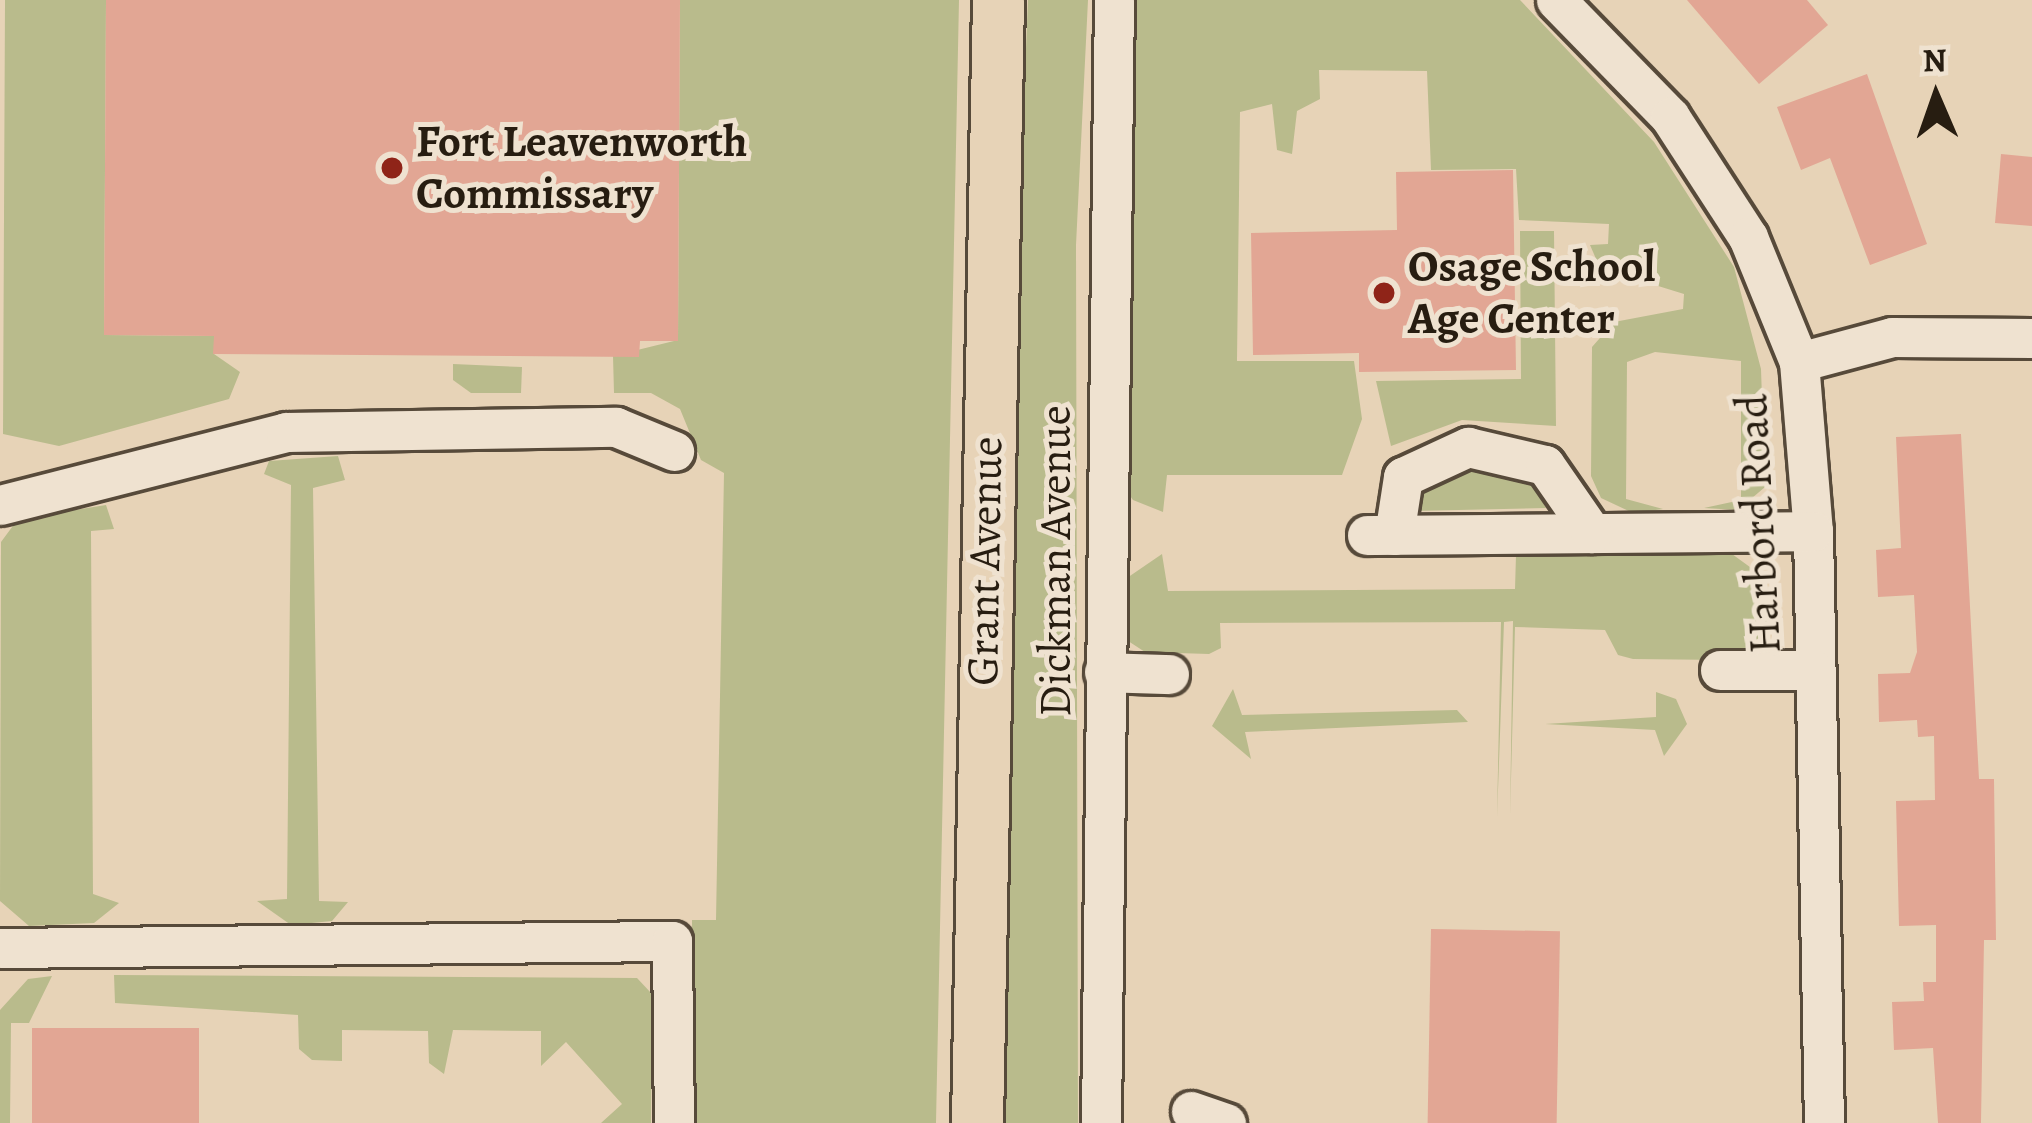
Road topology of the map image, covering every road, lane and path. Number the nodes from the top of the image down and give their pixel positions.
1 (998, 0) edge
2 (1114, 0) edge
3 (1556, 0) edge
4 (2032, 338) edge
5 (1799, 362) junction
6 (674, 451) dead end
7 (0, 506) edge
8 (1813, 531) junction
9 (1592, 533) junction
10 (1720, 670) dead end
11 (1814, 670) junction
12 (1104, 672) junction
13 (1168, 674) dead end
14 (0, 949) edge
15 (674, 1123) edge
16 (977, 1123) edge
17 (1101, 1123) edge
18 (1824, 1123) edge

1 - 16 main road, Grant Avenue
2 - 12 street, Dickman Avenue
3 - 5 street, Harbord Road
4 - 5 street
5 - 8 street, Harbord Road
6 - 7 street
8 - 9 street
8 - 11 street, Harbord Road
9 - 9 street
10 - 11 street
11 - 18 street, Harbord Road
12 - 13 street
12 - 17 street, Dickman Avenue
14 - 15 street

